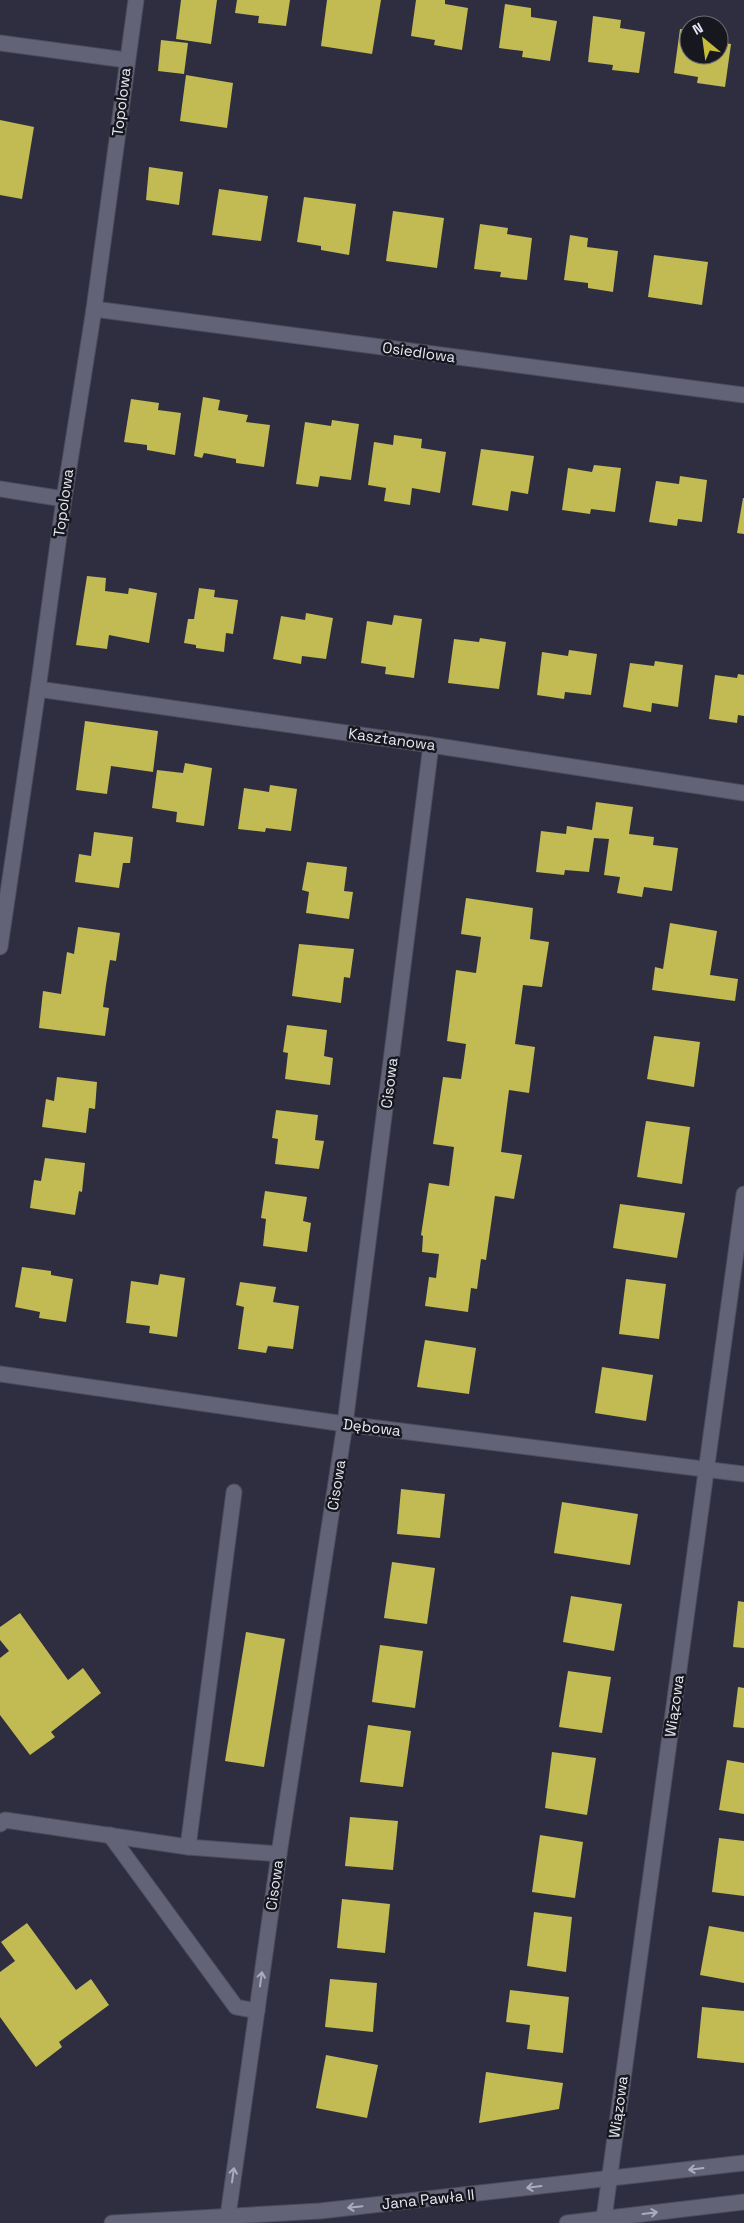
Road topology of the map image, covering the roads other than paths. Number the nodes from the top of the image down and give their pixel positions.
1 (136, 0) edge
2 (0, 44) edge
3 (126, 60) junction
4 (94, 309) junction
5 (744, 396) edge
6 (0, 489) edge
7 (64, 499) junction
8 (38, 689) junction
9 (431, 744) junction
10 (744, 793) edge
11 (0, 947) edge
12 (744, 1194) edge
13 (0, 1374) edge
14 (346, 1424) junction
15 (707, 1469) junction
16 (744, 1474) edge
17 (234, 1492) dead end
18 (0, 1824) edge
19 (110, 1835) junction
20 (188, 1846) junction
21 (279, 1854) junction
22 (257, 2011) junction
23 (744, 2163) edge
24 (610, 2179) junction
25 (744, 2202) edge
26 (604, 2218) junction
27 (227, 2220) edge
28 (112, 2223) edge
29 (567, 2223) edge

1 - 3 street, Topolowa
2 - 3 street, Topolowa
3 - 4 street, Topolowa
4 - 5 street, Osiedlowa
4 - 7 street, Topolowa
6 - 7 street
7 - 8 street, Topolowa
8 - 9 street, Kasztanowa
8 - 11 street, Topolowa
9 - 10 street, Kasztanowa
9 - 14 street, Cisowa
12 - 15 street, Wiązowa
13 - 14 street, Dębowa
14 - 15 street, Dębowa
14 - 21 street, Cisowa
15 - 16 street, Dębowa
15 - 24 street, Wiązowa
17 - 20 street
18 - 19 street
19 - 20 street
19 - 22 street
20 - 21 street
22 -> 21 street, Cisowa
27 -> 22 street, Cisowa
23 -> 24 street, Jana Pawła II
24 - 26 street, Wiązowa
24 -> 27 street, Jana Pawła II
26 -> 25 street
26 - 29 street
27 - 28 street, Jana Pawła II

